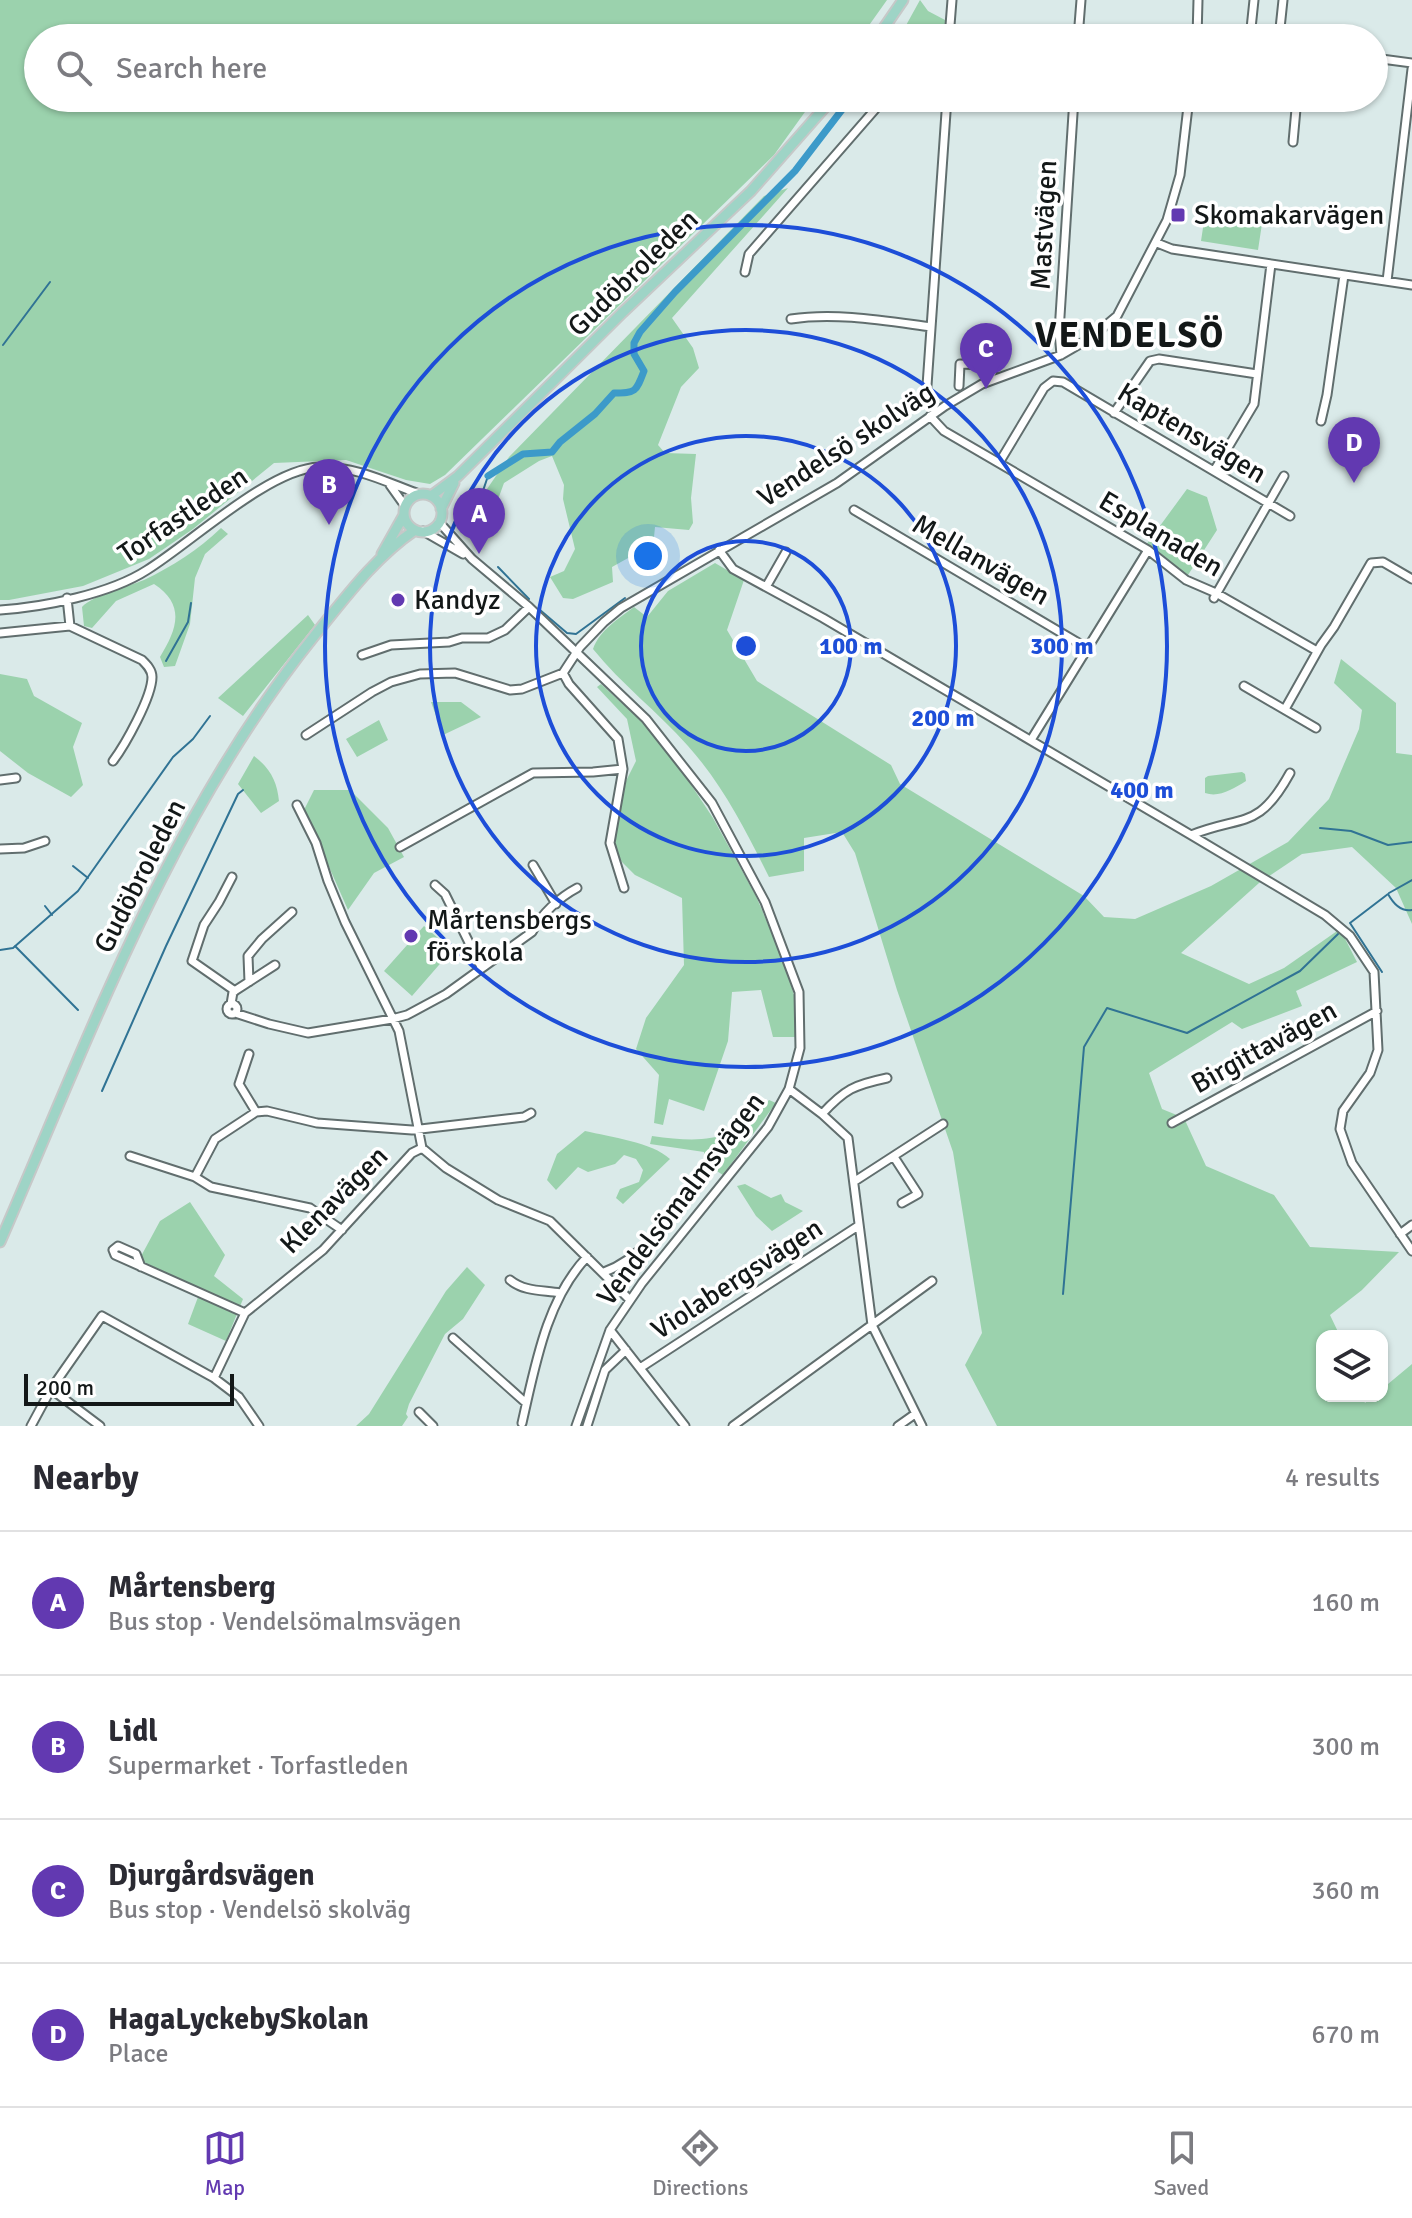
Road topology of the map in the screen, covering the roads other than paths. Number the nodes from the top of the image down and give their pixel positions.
1 (903, 0) edge
2 (952, 0) edge
3 (1081, 0) edge
4 (1198, 0) edge
5 (1254, 0) edge
6 (1283, 0) edge
7 (887, 24) edge
8 (950, 24) edge
9 (1079, 24) edge
10 (1197, 24) edge
11 (1251, 24) edge
12 (1280, 24) edge
13 (1388, 60) edge
14 (1412, 63) edge
15 (1412, 69) edge
16 (821, 112) edge
17 (873, 112) edge
18 (946, 112) edge
19 (1073, 112) edge
20 (1186, 112) edge
21 (1296, 112) edge
22 (1293, 142) dead end
23 (1157, 243) junction
24 (1271, 264) junction
25 (745, 272) dead end
26 (1344, 275) junction
27 (1387, 281) junction
28 (1412, 285) edge
29 (791, 319) dead end
30 (931, 327) junction
31 (1061, 355) junction
32 (992, 373) dead end
33 (1257, 374) junction
34 (959, 386) dead end
35 (1114, 413) junction
36 (933, 414) junction
37 (1321, 421) dead end
38 (999, 463) junction
39 (1214, 471) junction
40 (458, 476) junction
41 (1284, 476) dead end
42 (388, 483) junction
43 (419, 494) junction
44 (431, 496) junction
45 (1268, 504) junction
46 (441, 509) junction
47 (854, 510) dead end
48 (404, 511) junction
49 (1290, 516) dead end
50 (439, 522) junction
51 (419, 531) junction
52 (719, 550) junction
53 (1148, 550) junction
54 (786, 552) dead end
55 (472, 559) junction
56 (377, 562) junction
57 (1412, 579) edge
58 (766, 587) junction
59 (1215, 596) junction
60 (67, 598) junction
61 (529, 607) junction
62 (0, 610) edge
63 (70, 626) junction
64 (0, 633) edge
65 (449, 642) junction
66 (1087, 648) junction
67 (1317, 651) junction
68 (447, 652) dead end
69 (576, 652) junction
70 (362, 655) dead end
71 (563, 673) junction
72 (1244, 686) dead end
73 (522, 689) junction
74 (526, 700) dead end
75 (1285, 709) junction
76 (1316, 728) dead end
77 (306, 735) dead end
78 (1031, 740) junction
79 (113, 761) dead end
80 (623, 769) junction
81 (1290, 773) dead end
82 (16, 778) dead end
83 (0, 780) edge
84 (297, 805) dead end
85 (1191, 835) junction
86 (45, 841) dead end
87 (400, 847) dead end
88 (0, 849) edge
89 (533, 865) dead end
90 (232, 877) dead end
91 (435, 885) dead end
92 (577, 888) dead end
93 (624, 888) dead end
94 (556, 904) junction
95 (292, 912) dead end
96 (275, 965) dead end
97 (481, 967) junction
98 (249, 982) junction
99 (235, 991) junction
100 (231, 1009) junction
101 (1377, 1011) junction
102 (221, 1019) dead end
103 (392, 1019) junction
104 (249, 1054) dead end
105 (887, 1078) dead end
106 (789, 1089) junction
107 (256, 1112) junction
108 (531, 1113) dead end
109 (822, 1114) junction
110 (1172, 1123) dead end
111 (943, 1124) dead end
112 (417, 1130) junction
113 (422, 1148) junction
114 (130, 1156) dead end
115 (894, 1157) junction
116 (195, 1177) junction
117 (694, 1181) dead end
118 (855, 1181) junction
119 (902, 1203) dead end
120 (1412, 1225) edge
121 (858, 1226) junction
122 (342, 1230) junction
123 (1400, 1234) junction
124 (0, 1242) edge
125 (1412, 1251) edge
126 (587, 1257) junction
127 (141, 1267) dead end
128 (604, 1272) junction
129 (510, 1280) dead end
130 (932, 1281) dead end
131 (560, 1293) junction
132 (630, 1300) junction
133 (245, 1313) junction
134 (872, 1325) junction
135 (610, 1330) junction
136 (453, 1338) dead end
137 (626, 1350) junction
138 (640, 1368) junction
139 (214, 1378) junction
140 (51, 1389) junction
141 (526, 1403) junction
142 (419, 1412) dead end
143 (915, 1414) junction
144 (522, 1423) dead end
145 (31, 1426) edge
146 (100, 1426) edge
147 (259, 1426) edge
148 (433, 1426) edge
149 (576, 1426) edge
150 (587, 1426) edge
151 (685, 1426) edge
152 (733, 1426) edge
153 (898, 1426) edge
154 (922, 1426) edge

1 - 7 main road
2 - 8 street
3 - 9 street
4 - 10 street
5 - 11 street
6 - 12 street
13 - 14 street
15 - 27 street
16 - 40 main road, Gudöbroleden
17 - 25 street
18 - 30 street
19 - 31 street, Mastvägen
20 - 23 street, Vendelsö skolväg
21 - 22 street
23 - 24 street
23 - 31 street, Vendelsö skolväg
24 - 26 street
24 - 33 street
26 - 27 street
26 - 37 street
27 - 28 street
29 - 30 street
30 - 36 street
31 - 36 street, Vendelsö skolväg
32 - 34 street
33 - 35 street
33 - 39 street
35 - 38 street, Kaptensvägen
35 - 39 street, Kaptensvägen
36 - 38 street, Esplanaden
36 - 52 street, Vendelsö skolväg
38 - 53 street, Esplanaden
39 - 45 street, Kaptensvägen
40 - 44 main road, Gudöbroleden
40 - 46 main road, Gudöbroleden
41 - 45 street, Kaptensvägen
42 - 43 street, Torfastleden
42 - 48 street
42 - 60 street, Torfastleden
43 - 44 main road
43 - 48 main road
44 - 46 main road
45 - 49 street, Kaptensvägen
45 - 59 street, Kaptensvägen
46 - 50 main road
47 - 66 street, Mellanvägen
48 - 51 main road
48 - 56 main road, Gudöbroleden
50 - 51 main road
50 - 55 street, Vendelsömalmsvägen
51 - 55 street, Vendelsömalmsvägen
51 - 56 main road, Gudöbroleden
52 - 58 street
52 - 69 street, Vendelsö skolväg
53 - 59 street, Esplanaden
53 - 66 street
54 - 58 street
55 - 61 street, Vendelsömalmsvägen
56 - 124 main road, Gudöbroleden
57 - 67 street
58 - 78 street
59 - 67 street, Esplanaden
60 - 62 street, Torfastleden
60 - 63 street
61 - 65 street
61 - 69 street, Vendelsömalmsvägen
63 - 64 street
63 - 79 street
65 - 68 street
65 - 70 street
66 - 78 street
67 - 75 street
69 - 71 street, Vendelsö skolväg
69 - 106 street, Vendelsömalmsvägen
71 - 73 street
71 - 80 street
72 - 75 street
73 - 74 street
73 - 77 street
75 - 76 street
78 - 85 street
80 - 87 street
80 - 93 street
81 - 85 street
82 - 83 street
84 - 103 street
85 - 101 street
86 - 88 street
89 - 94 street
90 - 99 street
91 - 97 street
92 - 94 street
94 - 97 street
95 - 98 street
96 - 98 street
97 - 103 street
98 - 99 street
99 - 100 street
100 - 102 street
100 - 103 street
101 - 110 street, Birgittavägen
101 - 123 street
103 - 112 street
104 - 107 street
105 - 109 street
106 - 109 street
106 - 132 street, Vendelsömalmsvägen
107 - 112 street
107 - 116 street
108 - 112 street
109 - 118 street
111 - 115 street
112 - 113 street
113 - 122 street, Klenavägen
113 - 126 street, Klenavägen
114 - 116 street
115 - 118 street
115 - 119 street
116 - 122 street
117 - 128 street
118 - 121 street
120 - 123 street
121 - 134 street
121 - 138 street, Violabergsvägen
122 - 133 street, Klenavägen
123 - 125 street
126 - 128 street, Klenavägen
126 - 131 street
127 - 133 street
128 - 132 street, Klenavägen
129 - 131 street
130 - 134 street
131 - 141 street
132 - 135 street, Vendelsömalmsvägen
133 - 139 street, Klenavägen
134 - 143 street
134 - 152 street
135 - 137 street
135 - 149 street, Vendelsömalmsvägen
136 - 141 street
137 - 138 street
137 - 150 street
138 - 151 street
139 - 140 street
139 - 147 street
140 - 145 street
140 - 146 street
141 - 144 street
142 - 148 street
143 - 153 street
143 - 154 street

